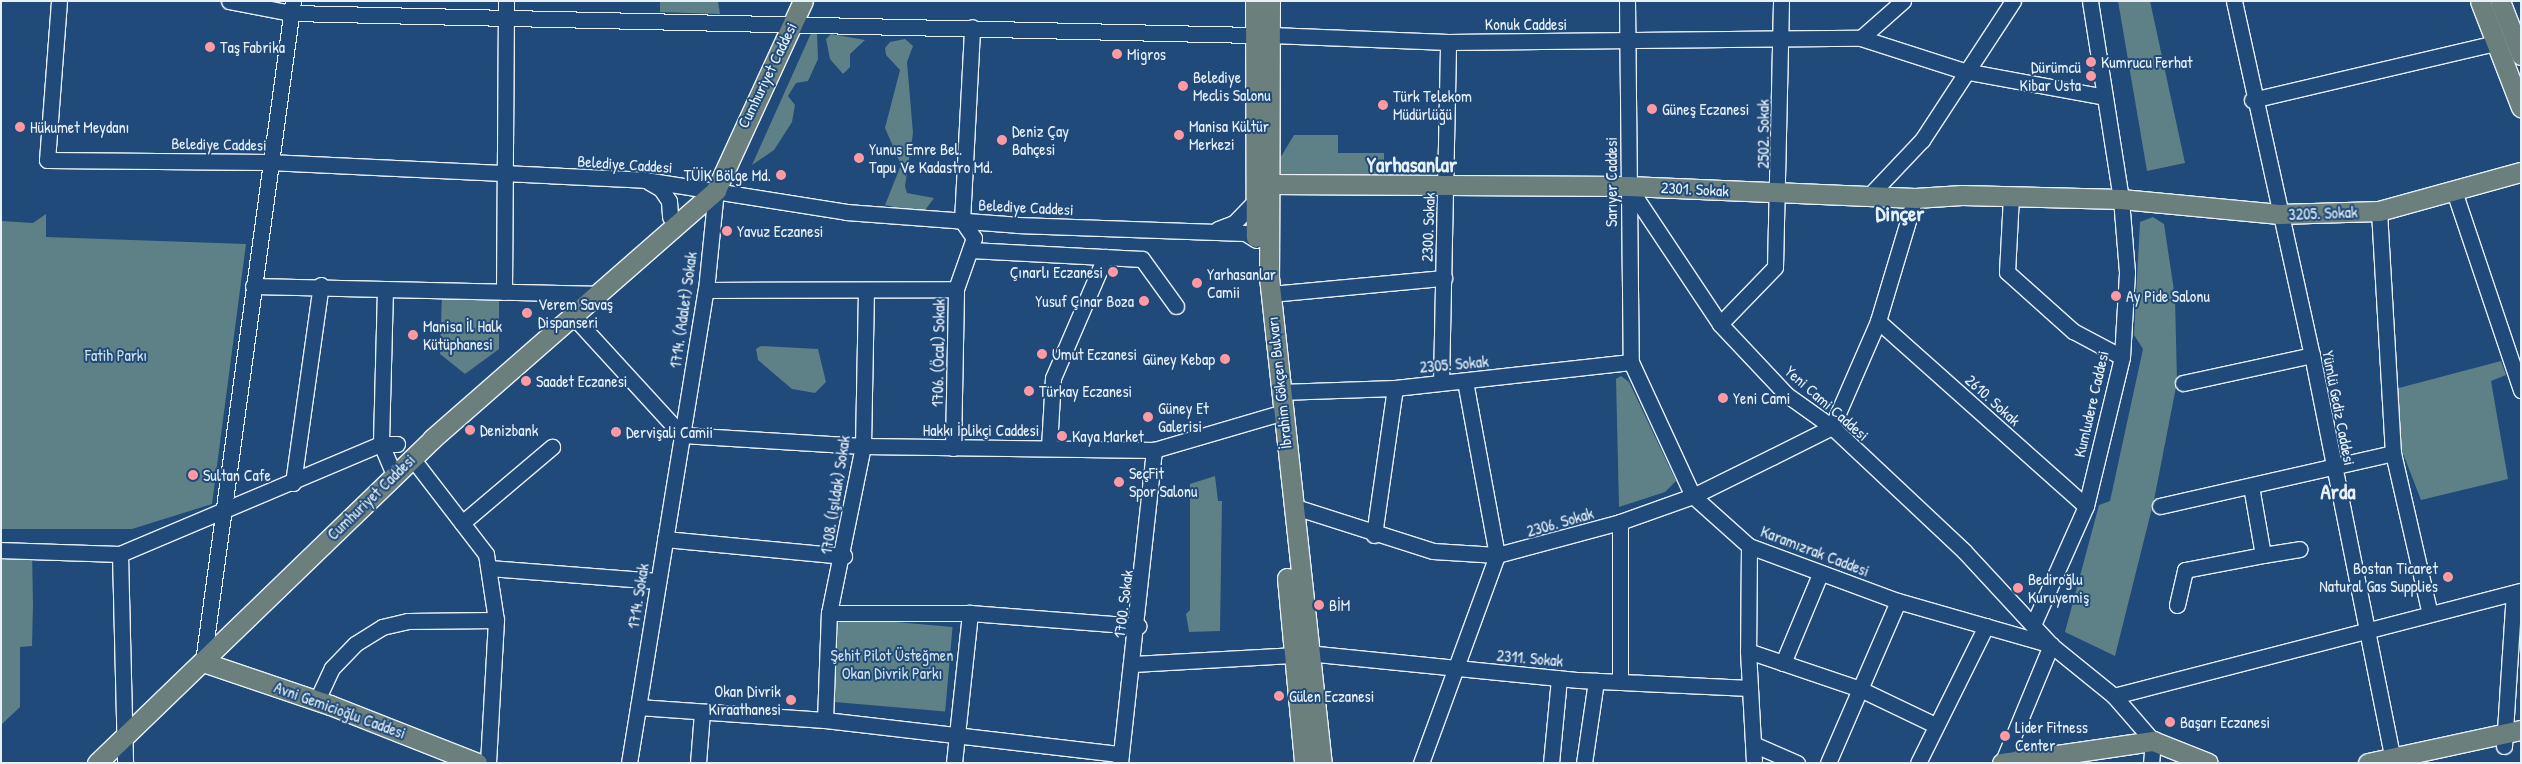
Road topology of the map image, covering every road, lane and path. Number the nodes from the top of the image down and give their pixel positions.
1 (59, 1) edge
2 (229, 1) edge
3 (506, 1) edge
4 (803, 1) edge
5 (1255, 1) edge
6 (1270, 1) edge
7 (1627, 1) edge
8 (1781, 1) edge
9 (1904, 1) edge
10 (2013, 1) edge
11 (2090, 1) edge
12 (2234, 1) edge
13 (2480, 1) edge
14 (2500, 1) edge
15 (292, 7) edge
16 (506, 18) junction
17 (793, 22) junction
18 (972, 26) junction
19 (1263, 35) junction
20 (1781, 38) junction
21 (1861, 38) junction
22 (1628, 40) junction
23 (1448, 42) junction
24 (2495, 43) junction
25 (2521, 55) edge
26 (1964, 70) junction
27 (2105, 97) junction
28 (2252, 100) junction
29 (2521, 106) edge
30 (268, 162) junction
31 (2521, 172) edge
32 (502, 176) junction
33 (645, 180) junction
34 (1268, 184) junction
35 (1446, 185) junction
36 (1628, 186) junction
37 (709, 189) junction
38 (1780, 192) junction
39 (2455, 194) junction
40 (1869, 196) junction
41 (2011, 196) junction
42 (1915, 198) junction
43 (2121, 199) junction
44 (1254, 203) junction
45 (2380, 211) junction
46 (2279, 214) junction
47 (670, 217) junction
48 (962, 221) junction
49 (1212, 231) junction
50 (654, 239) junction
51 (1256, 240) junction
52 (970, 250) junction
53 (1105, 258) junction
54 (1444, 278) junction
55 (321, 285) junction
56 (252, 286) junction
57 (385, 289) junction
58 (956, 289) junction
59 (706, 290) junction
60 (866, 291) junction
61 (504, 292) junction
62 (593, 294) junction
63 (1270, 294) junction
64 (1176, 306) dead end
65 (570, 314) junction
66 (1878, 321) junction
67 (1720, 324) junction
68 (2312, 355) junction
69 (2122, 357) junction
70 (1631, 362) junction
71 (1465, 381) junction
72 (1441, 382) junction
73 (2183, 383) dead end
74 (1395, 388) junction
75 (2521, 390) edge
76 (1280, 392) junction
77 (1274, 415) junction
78 (1832, 427) junction
79 (682, 435) junction
80 (381, 444) junction
81 (397, 444) dead end
82 (863, 446) junction
83 (552, 447) dead end
84 (953, 448) junction
85 (1049, 448) junction
86 (1154, 450) junction
87 (2393, 453) junction
88 (412, 458) junction
89 (2332, 467) junction
90 (394, 474) junction
91 (293, 483) junction
92 (2251, 486) junction
93 (1693, 496) junction
94 (1292, 506) junction
95 (2086, 506) junction
96 (2160, 506) dead end
97 (220, 515) junction
98 (1620, 522) junction
99 (462, 523) junction
100 (1374, 534) junction
101 (664, 539) junction
102 (1749, 546) junction
103 (2300, 549) dead end
104 (1, 550) edge
105 (120, 554) junction
106 (1497, 555) junction
107 (2263, 555) junction
108 (844, 556) junction
109 (489, 568) junction
110 (1820, 574) junction
111 (658, 581) junction
112 (2518, 592) edge
113 (1898, 601) junction
114 (2177, 605) dead end
115 (829, 613) junction
116 (970, 613) junction
117 (2430, 614) junction
118 (496, 620) junction
119 (2033, 625) junction
120 (1138, 626) junction
121 (1986, 626) junction
122 (2369, 630) junction
123 (2051, 645) junction
124 (1748, 651) junction
125 (1300, 654) junction
126 (203, 662) junction
127 (1783, 663) junction
128 (1133, 664) junction
129 (1454, 668) junction
130 (1559, 678) junction
131 (1596, 681) junction
132 (1620, 682) junction
133 (1750, 688) junction
134 (1860, 689) junction
135 (2114, 696) junction
136 (317, 700) junction
137 (638, 707) junction
138 (702, 712) junction
139 (825, 720) junction
140 (1933, 724) junction
141 (2521, 730) edge
142 (958, 734) junction
143 (123, 738) junction
144 (2153, 741) junction
145 (2508, 741) edge
146 (1753, 744) junction
147 (2392, 757) junction
148 (1121, 759) edge
149 (2004, 762) edge
150 (97, 763) edge
151 (125, 763) edge
152 (477, 763) edge
153 (488, 763) edge
154 (629, 763) edge
155 (698, 763) edge
156 (954, 763) edge
157 (1304, 763) edge
158 (1322, 763) edge
159 (1421, 763) edge
160 (1551, 763) edge
161 (1584, 763) edge
162 (1754, 763) edge
163 (1797, 763) edge
164 (1828, 763) edge
165 (1918, 763) edge
166 (2151, 763) edge
167 (2208, 763) edge
168 (2368, 763) edge
169 (2433, 763) edge

1 - 30 street, Belediye Caddesi
2 - 15 street, Konuk Caddesi
3 - 16 street
4 - 17 main road, Cumhuriyet Caddesi
5 - 19 main road, İbrahim Gökçen Bulvarı
6 - 19 main road, İbrahim Gökçen Bulvarı
7 - 22 street, Sarıyer Caddesi
8 - 20 street, 2502. Sokak
9 - 21 street
10 - 26 street
11 - 27 street, Kumludere Caddesi
12 - 28 street, Yümlü Gediz Caddesi
13 - 24 main road
14 - 25 main road
15 - 16 street, Konuk Caddesi
15 - 30 street
16 - 17 street, Konuk Caddesi
16 - 32 street
17 - 18 street, Konuk Caddesi
17 - 37 main road, Cumhuriyet Caddesi
18 - 19 street, Konuk Caddesi
18 - 48 street, 1706. (Öcal) Sokak
19 - 23 street, Konuk Caddesi
19 - 34 main road, İbrahim Gökçen Bulvarı
19 - 44 main road, İbrahim Gökçen Bulvarı
20 - 21 street, Konuk Caddesi
20 - 22 street, Konuk Caddesi
20 - 38 street, 2502. Sokak
21 - 26 street, Konuk Caddesi
22 - 23 street, Konuk Caddesi
22 - 36 street, Sarıyer Caddesi
23 - 35 street, 2300. Sokak
24 - 28 street
24 - 29 main road
26 - 27 street, Konuk Caddesi
26 - 40 street
27 - 43 street, Kumludere Caddesi
28 - 46 street, Yümlü Gediz Caddesi
30 - 32 street, Belediye Caddesi
30 - 56 street
31 - 39 main road, 3205. Sokak
32 - 33 street, Belediye Caddesi
32 - 61 street
33 - 37 street, Belediye Caddesi
33 - 47 street
34 - 35 main road, 2301. Sokak
34 - 44 street
34 - 63 main road, İbrahim Gökçen Bulvarı
35 - 36 main road, 2301. Sokak
35 - 54 street, 2300. Sokak
36 - 38 main road, 2301. Sokak
36 - 67 street, Yeni Cami Caddesi
36 - 70 street, Sarıyer Caddesi
37 - 47 main road, Cumhuriyet Caddesi
37 - 48 street, Belediye Caddesi
37 - 50 main road, Cumhuriyet Caddesi
37 - 59 street, 1714. (Adalet) Sokak
38 - 40 main road, 2301. Sokak
38 - 67 street, 2502. Sokak
39 - 45 main road, 3205. Sokak
39 - 75 street
40 - 42 main road, 2301. Sokak
41 - 42 main road, 2301. Sokak
41 - 43 main road, 2301. Sokak
41 - 69 street
42 - 66 street
43 - 46 main road, 3205. Sokak
43 - 69 street, Kumludere Caddesi
44 - 49 street
44 - 51 main road, İbrahim Gökçen Bulvarı
45 - 46 main road, 3205. Sokak
45 - 87 street
46 - 68 street, Yümlü Gediz Caddesi
47 - 50 main road, Cumhuriyet Caddesi
48 - 49 street, Belediye Caddesi
48 - 52 street, 1706. (Öcal) Sokak
49 - 51 street, Belediye Caddesi
50 - 62 main road, Cumhuriyet Caddesi
51 - 77 main road, İbrahim Gökçen Bulvarı
52 - 53 street
52 - 58 street, 1706. (Öcal) Sokak
53 - 64 street
53 - 85 street
54 - 63 street
54 - 72 street, 2300. Sokak
55 - 56 street
55 - 57 street
55 - 91 street
56 - 97 street
57 - 61 street
57 - 80 street
58 - 60 street
58 - 84 street, 1706. (Öcal) Sokak
59 - 60 street
59 - 79 street, 1714. (Adalet) Sokak
60 - 82 street, 1708. (Işıldak) Sokak
61 - 62 street
62 - 65 main road, Cumhuriyet Caddesi
63 - 76 main road, İbrahim Gökçen Bulvarı
65 - 79 street
65 - 88 main road, Cumhuriyet Caddesi
66 - 78 street
66 - 95 street, 2610. Sokak
67 - 78 street, Yeni Cami Caddesi
68 - 73 street
68 - 89 street, Yümlü Gediz Caddesi
69 - 95 street, Kumludere Caddesi
70 - 71 street, 2305. Sokak
70 - 93 street, Karamızrak Caddesi
71 - 72 street, 2305. Sokak
71 - 106 street
72 - 74 street, 2305. Sokak
74 - 76 street, 2305. Sokak
74 - 100 street
76 - 94 main road, İbrahim Gökçen Bulvarı
77 - 86 street, Hakkı İplikçi Caddesi
77 - 125 main road, İbrahim Gökçen Bulvarı
78 - 93 street, 2306. Sokak
78 - 119 street, Yeni Cami Caddesi
79 - 82 street, Hakkı İplikçi Caddesi
79 - 101 street, 1714. Sokak
80 - 81 street
80 - 90 street
80 - 91 street
82 - 84 street, Hakkı İplikçi Caddesi
82 - 108 street, 1708. (Işıldak) Sokak
83 - 99 street
84 - 85 street, Hakkı İplikçi Caddesi
85 - 86 street, Hakkı İplikçi Caddesi
86 - 120 street, 1700. Sokak
87 - 89 street
87 - 117 street
88 - 90 main road, Cumhuriyet Caddesi
88 - 99 street
89 - 92 street
89 - 122 street, Yümlü Gediz Caddesi
90 - 126 main road, Cumhuriyet Caddesi
91 - 97 street
92 - 96 street
92 - 107 street
93 - 98 street, 2306. Sokak
93 - 102 street, Karamızrak Caddesi
94 - 100 street, 2306. Sokak
94 - 125 main road, İbrahim Gökçen Bulvarı
95 - 119 street, Kumludere Caddesi
97 - 105 street
97 - 126 street
98 - 106 street, 2306. Sokak
98 - 132 street
99 - 109 street
100 - 106 street, 2306. Sokak
101 - 108 street
101 - 111 street, 1714. Sokak
102 - 110 street, Karamızrak Caddesi
102 - 124 street
103 - 107 street
104 - 105 street
105 - 143 street
106 - 129 street
107 - 114 street
108 - 115 street, 1708. (Işıldak) Sokak
109 - 111 street
109 - 118 street
110 - 113 street, Karamızrak Caddesi
110 - 127 street
111 - 137 street, 1714. Sokak
112 - 117 street
112 - 145 street
113 - 121 street, Karamızrak Caddesi
113 - 134 street
115 - 116 street
115 - 139 street, 1708. (Işıldak) Sokak
116 - 120 street
116 - 142 street
117 - 122 street
118 - 136 street
118 - 153 street
119 - 123 street, Yeni Cami Caddesi
120 - 128 street, 1700. Sokak
121 - 123 street, Karamızrak Caddesi
121 - 140 street
122 - 135 street
122 - 147 street, Yümlü Gediz Caddesi
123 - 135 street
123 - 149 street
124 - 127 street
124 - 133 street
125 - 128 street, 2311. Sokak
125 - 129 street, 2311. Sokak
125 - 157 main road, İbrahim Gökçen Bulvarı
125 - 158 main road, İbrahim Gökçen Bulvarı
126 - 136 main road, Avni Gemicioğlu Caddesi
126 - 143 main road, Cumhuriyet Caddesi
127 - 134 street
128 - 148 street, 1700. Sokak
129 - 130 street, 2311. Sokak
129 - 159 street
130 - 131 street, 2311. Sokak
130 - 160 street
131 - 132 street, 2311. Sokak
131 - 161 street
132 - 133 street, 2311. Sokak
133 - 146 street
134 - 140 street
134 - 164 street
135 - 144 street
136 - 152 main road, Avni Gemicioğlu Caddesi
137 - 138 street
137 - 154 street, 1714. Sokak
138 - 139 street
138 - 155 street
139 - 142 street
140 - 165 street
141 - 145 main road
142 - 148 street
142 - 156 street
143 - 150 main road, Cumhuriyet Caddesi
143 - 151 street
144 - 149 main road
144 - 166 street
144 - 167 main road
145 - 147 main road
145 - 169 main road
146 - 162 street
146 - 163 street
147 - 168 main road

